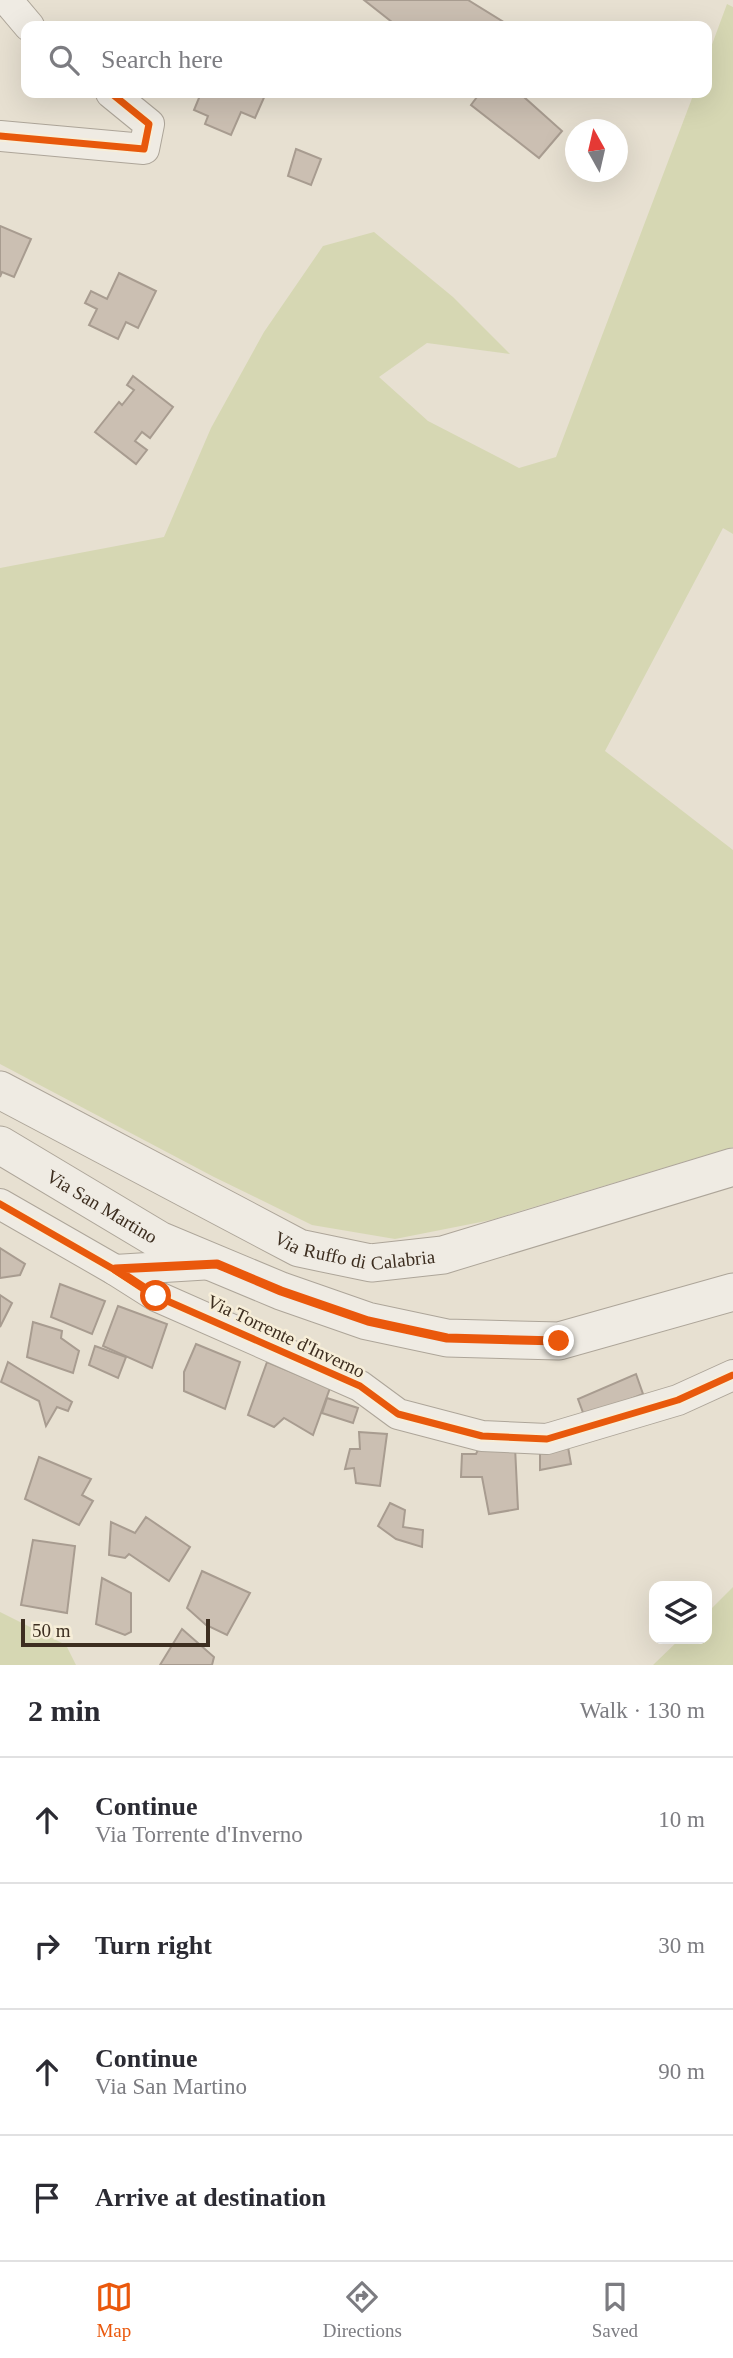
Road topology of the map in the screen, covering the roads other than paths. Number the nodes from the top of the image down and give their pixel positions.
1 (7, 0) edge
2 (25, 21) edge
3 (117, 98) edge
4 (0, 136) edge
5 (0, 1090) edge
6 (0, 1145) edge
7 (733, 1167) edge
8 (0, 1204) edge
9 (217, 1264) junction
10 (115, 1269) junction
11 (733, 1292) edge
12 (733, 1375) edge

1 - 2 street
3 - 4 street
5 - 7 street, Via Ruffo di Calabria
6 - 9 street, Via San Martino
8 - 10 street, Via Torrente d'Inverno
9 - 10 street
9 - 11 street, Via San Martino
10 - 12 street, Via Torrente d'Inverno

